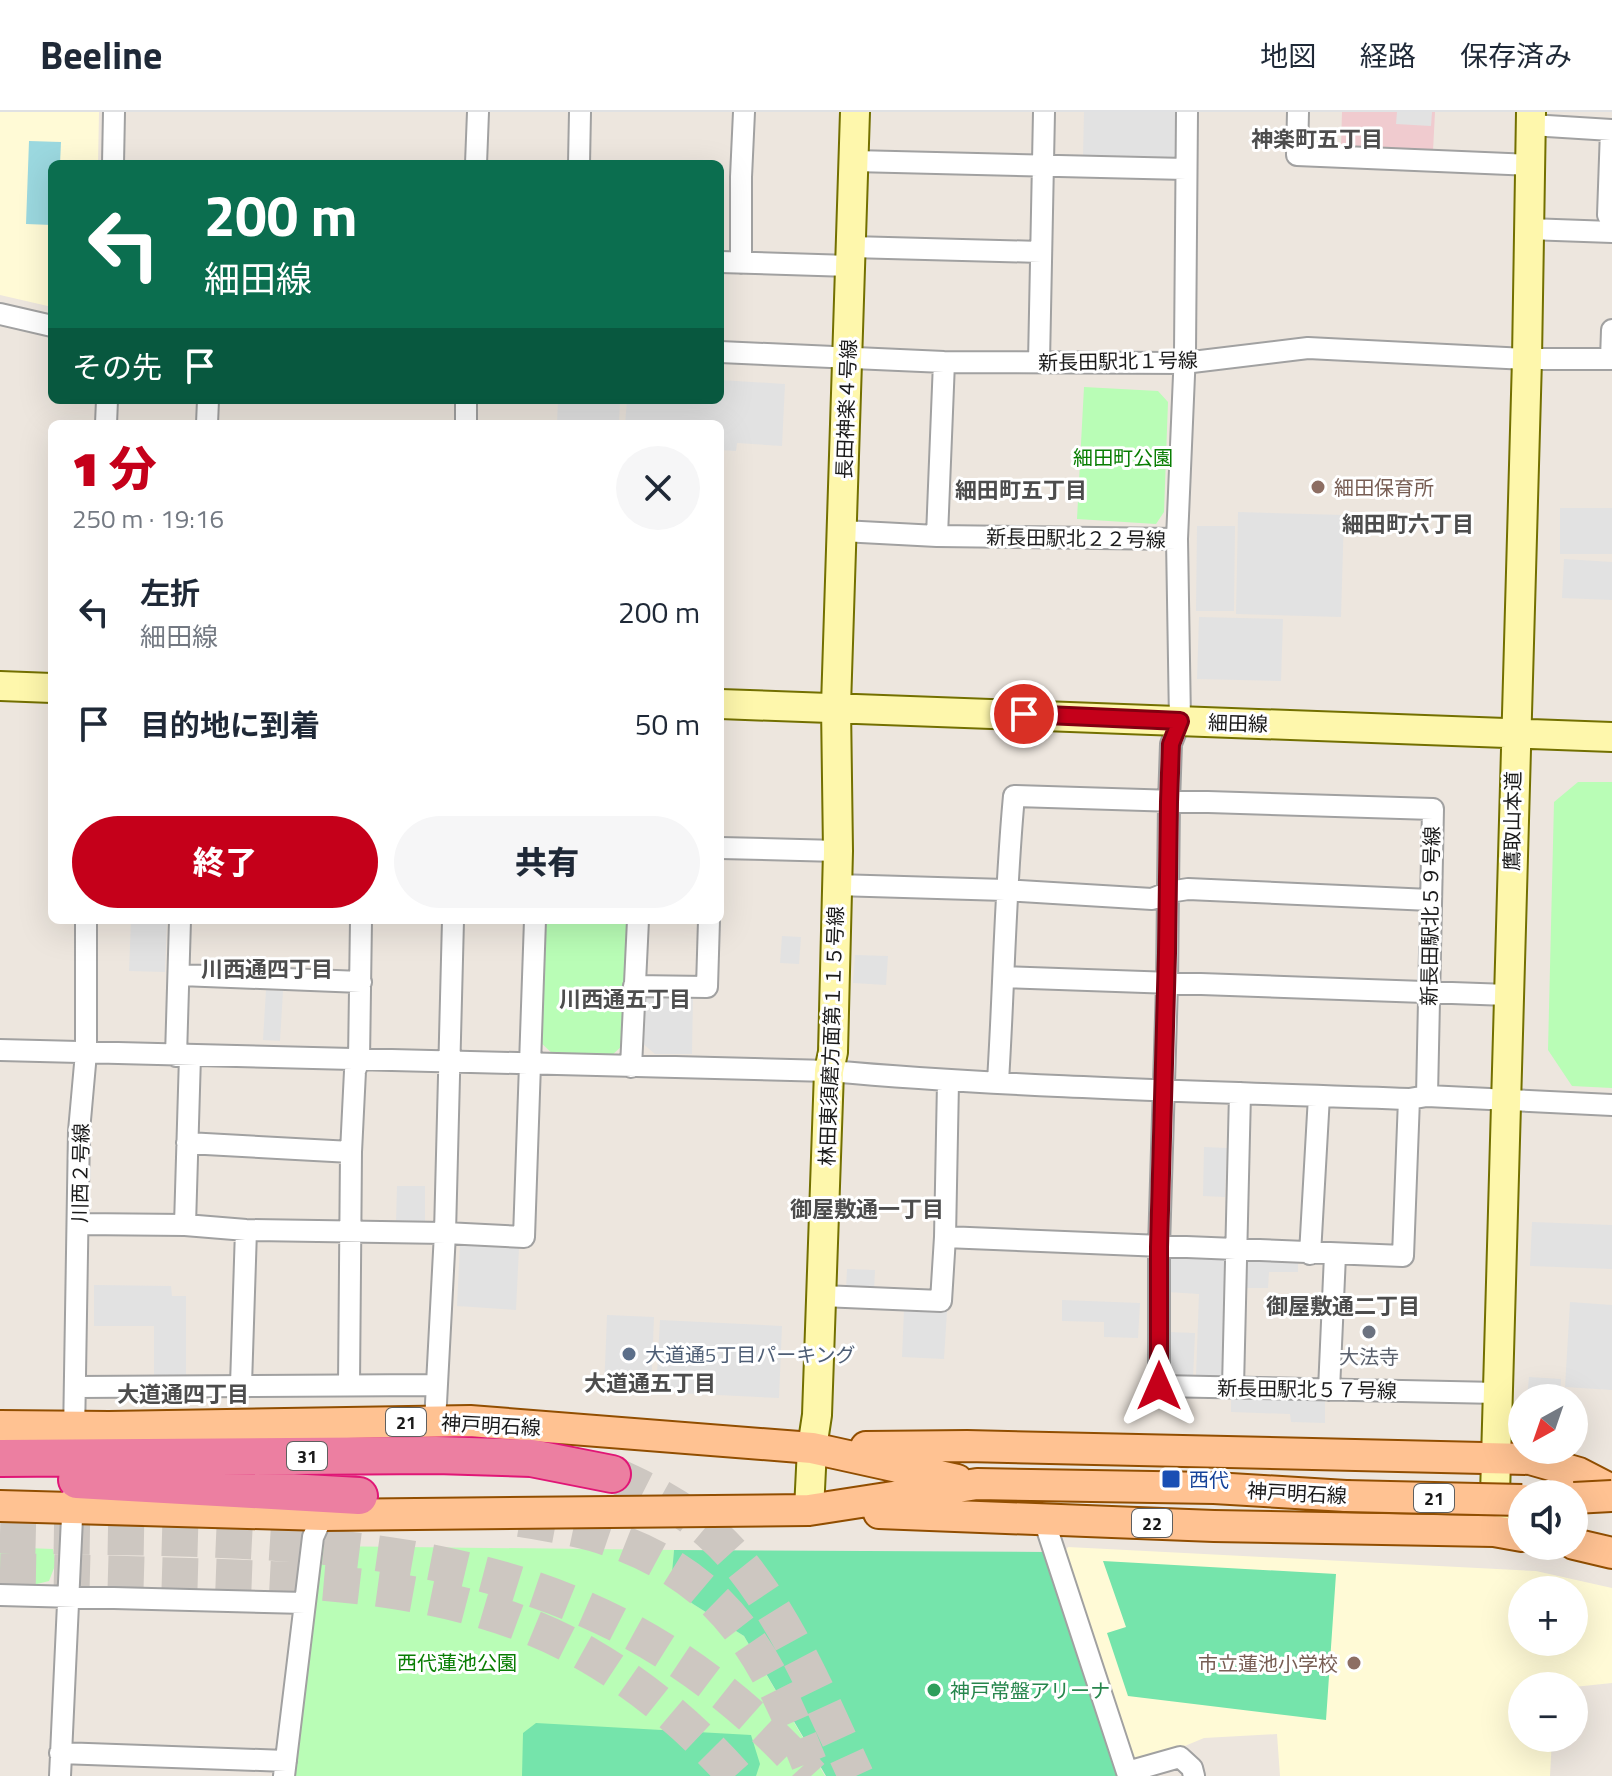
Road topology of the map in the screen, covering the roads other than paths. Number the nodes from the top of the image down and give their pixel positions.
1 (114, 112) edge
2 (478, 112) edge
3 (580, 112) edge
4 (744, 112) edge
5 (855, 112) edge
6 (1044, 112) edge
7 (1187, 112) edge
8 (1298, 112) edge
9 (1531, 119) edge
10 (113, 160) edge
11 (476, 160) edge
12 (579, 160) edge
13 (854, 161) junction
14 (1044, 164) junction
15 (1530, 165) junction
16 (1186, 169) junction
17 (724, 176) edge
18 (741, 177) junction
19 (1612, 224) edge
20 (1528, 229) junction
21 (1612, 232) edge
22 (1041, 252) junction
23 (851, 256) junction
24 (724, 262) edge
25 (741, 263) junction
26 (0, 314) edge
27 (48, 325) edge
28 (1612, 330) edge
29 (724, 352) edge
30 (849, 357) junction
31 (1527, 359) junction
32 (1611, 359) edge
33 (944, 362) junction
34 (1039, 362) junction
35 (1184, 363) junction
36 (842, 531) junction
37 (937, 536) junction
38 (1177, 539) junction
39 (0, 686) edge
40 (48, 688) edge
41 (724, 704) edge
42 (836, 706) junction
43 (1180, 721) junction
44 (1514, 734) junction
45 (1612, 737) edge
46 (1169, 802) junction
47 (724, 848) edge
48 (838, 851) junction
49 (836, 885) junction
50 (1005, 890) junction
51 (1169, 892) junction
52 (1430, 900) junction
53 (86, 924) edge
54 (180, 924) edge
55 (361, 924) edge
56 (453, 924) edge
57 (535, 924) edge
58 (638, 924) edge
59 (709, 924) edge
60 (180, 975) junction
61 (1005, 977) junction
62 (361, 982) junction
63 (1167, 984) junction
64 (634, 986) junction
65 (1428, 992) junction
66 (1508, 995) junction
67 (0, 1050) edge
68 (86, 1053) junction
69 (183, 1056) junction
70 (359, 1060) junction
71 (448, 1062) junction
72 (528, 1064) junction
73 (631, 1067) junction
74 (829, 1071) junction
75 (998, 1081) junction
76 (948, 1082) junction
77 (1162, 1091) junction
78 (1240, 1093) junction
79 (1319, 1096) junction
80 (1418, 1098) junction
81 (1507, 1101) junction
82 (1612, 1105) edge
83 (187, 1143) junction
84 (351, 1152) junction
85 (79, 1224) junction
86 (185, 1225) junction
87 (246, 1230) junction
88 (352, 1232) junction
89 (445, 1233) junction
90 (945, 1237) junction
91 (1159, 1247) junction
92 (1235, 1249) junction
93 (1310, 1254) junction
94 (1335, 1255) junction
95 (822, 1296) junction
96 (349, 1384) junction
97 (241, 1385) junction
98 (435, 1385) junction
99 (76, 1387) junction
100 (1233, 1387) junction
101 (1329, 1390) junction
102 (1498, 1393) junction
103 (435, 1422) junction
104 (0, 1426) edge
105 (812, 1448) junction
106 (0, 1458) edge
107 (1496, 1459) junction
108 (74, 1468) junction
109 (612, 1474) tunnel mouth
110 (0, 1477) edge
111 (977, 1484) junction
112 (1612, 1490) edge
113 (359, 1496) dead end
114 (1612, 1496) edge
115 (1588, 1497) edge
116 (1508, 1500) edge
117 (0, 1506) edge
118 (809, 1510) junction
119 (323, 1515) junction
120 (1044, 1520) junction
121 (1508, 1533) edge
122 (1588, 1547) edge
123 (1612, 1553) edge
124 (0, 1595) edge
125 (67, 1597) junction
126 (305, 1603) junction
127 (60, 1753) junction
128 (285, 1769) edge
129 (60, 1776) edge
130 (1194, 1776) edge

1 - 10 street
2 - 11 street
3 - 12 street
4 - 18 street
5 - 13 street, 長田神楽４号線
6 - 14 street
7 - 16 street
8 - 15 street
9 - 15 street, 鷹取山本道
9 - 19 street
13 - 14 street
13 - 23 street, 長田神楽４号線
14 - 16 street
14 - 22 street
15 - 20 street, 鷹取山本道
16 - 35 street
17 - 18 street
18 - 25 street
20 - 21 street
20 - 31 street, 鷹取山本道
22 - 23 street
22 - 34 street
23 - 25 street
23 - 30 street, 長田神楽４号線
24 - 25 street
26 - 27 street
28 - 32 street
29 - 30 street, 新長田駅北１号線
30 - 33 street, 新長田駅北１号線
30 - 36 street, 長田神楽４号線
31 - 32 street, 新長田駅北１号線
31 - 35 street, 新長田駅北１号線
31 - 44 street, 鷹取山本道
33 - 34 street, 新長田駅北１号線
33 - 37 street
34 - 35 street, 新長田駅北１号線
35 - 38 street
36 - 37 street, 新長田駅北２２号線
36 - 42 street, 長田神楽４号線
37 - 38 street, 新長田駅北２２号線
38 - 43 street, 新長田駅北２２号線
39 - 40 street
41 - 42 street, 細田線
42 - 43 street, 細田線
42 - 48 street, 林田東須磨方面第１１５号線
43 - 44 street, 細田線
43 - 46 street, 新長田駅北５７号線
44 - 45 street, 細田線
44 - 66 street, 鷹取山本道
46 - 50 street
46 - 51 street, 新長田駅北５７号線
46 - 52 street, 新長田駅北５９号線
47 - 48 street
48 - 49 street, 林田東須磨方面第１１５号線
49 - 50 street
49 - 74 street, 林田東須磨方面第１１５号線
50 - 51 street
50 - 61 street
51 - 52 street
51 - 63 street, 新長田駅北５７号線
52 - 65 street, 新長田駅北５９号線
53 - 68 street, 川西２号線
54 - 60 street
55 - 62 street
56 - 71 street
57 - 72 street
58 - 64 street
59 - 64 street
60 - 62 street
60 - 69 street
61 - 63 street
61 - 75 street
62 - 70 street
63 - 65 street
63 - 77 street, 新長田駅北５７号線
64 - 73 street
65 - 66 street
65 - 80 street, 新長田駅北５９号線
66 - 81 street, 鷹取山本道
67 - 68 street
68 - 69 street
68 - 85 street, 川西２号線
69 - 70 street
69 - 83 street
70 - 71 street
70 - 84 street
71 - 72 street
71 - 89 street
72 - 73 street
72 - 89 street
73 - 74 street
74 - 76 street
74 - 95 street, 林田東須磨方面第１１５号線
75 - 76 street
75 - 77 street
76 - 90 street
77 - 78 street
77 - 91 street, 新長田駅北５７号線
78 - 79 street
78 - 92 street
79 - 80 street
79 - 93 street
80 - 81 street
80 - 94 street, 新長田駅北５９号線
81 - 82 street
81 - 102 street, 鷹取山本道
83 - 84 street
83 - 86 street
84 - 88 street
85 - 86 street
85 - 99 street, 川西２号線
86 - 87 street
87 - 88 street
87 - 97 street
88 - 89 street
88 - 96 street
89 - 98 street
90 - 91 street
90 - 95 street
91 - 92 street
91 - 100 street, 新長田駅北５７号線
92 - 93 street
92 - 100 street
93 - 94 street
94 - 101 street
95 - 105 street, 林田東須磨方面第１１５号線
96 - 97 street
96 - 98 street
97 - 99 street
98 - 103 street
99 - 108 street, 川西２号線
100 - 101 street, 新長田駅北５７号線
101 - 102 street, 新長田駅北５７号線
102 - 107 street, 鷹取山本道
103 - 105 main road, 神戸明石線 / 21
103 - 108 main road, 神戸明石線 / 21
104 - 108 main road, 神戸明石線 / 21
105 - 107 main road
105 - 111 main road, 神戸明石線 / 21
105 - 118 street, 林田東須磨方面第１１５号線
106 - 108 highway, 31
107 - 112 main road
107 - 121 street, 鷹取山本道
108 - 109 highway, 31
108 - 110 highway, 31
108 - 113 highway, 31
108 - 117 main road, 神戸明石線 / 21
108 - 119 main road, 神戸明石線 / 21
108 - 125 street, 川西２号線
111 - 116 main road, 神戸明石線 / 21, bridge
111 - 118 main road, 神戸明石線 / 21
114 - 115 main road, bridge
118 - 119 main road, 神戸明石線 / 21
118 - 120 main road, 22
119 - 126 street
120 - 121 main road, 22
120 - 130 street
122 - 123 main road
124 - 125 street
125 - 126 street
125 - 127 street, 川西２号線
126 - 128 street
127 - 128 street
127 - 129 street, 川西２号線

